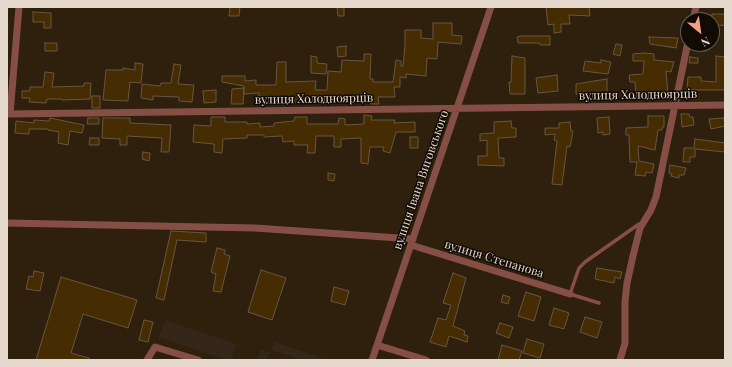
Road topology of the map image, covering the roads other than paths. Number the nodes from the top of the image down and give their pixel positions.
1 (19, 7) edge
2 (491, 7) edge
3 (686, 52) edge
4 (674, 105) junction
5 (725, 105) edge
6 (457, 108) junction
7 (643, 222) junction
8 (7, 223) edge
9 (412, 242) junction
10 (570, 294) junction
11 (599, 304) dead end
12 (377, 345) junction
13 (147, 360) edge
14 (198, 360) edge
15 (372, 360) edge
16 (426, 360) edge
17 (620, 360) edge

1 - 6 street, вулиця Холодноярців
2 - 6 street, вулиця Івана Виговського
3 - 4 street
4 - 5 street, вулиця Холодноярців
4 - 6 street, вулиця Холодноярців
4 - 7 street
6 - 9 street, вулиця Івана Виговського
7 - 10 lane
7 - 17 street
8 - 9 street, вулиця Степанова
9 - 10 street, вулиця Степанова
9 - 12 street, вулиця Івана Виговського
10 - 11 lane
12 - 15 street, вулиця Івана Виговського
12 - 16 street
13 - 14 street

